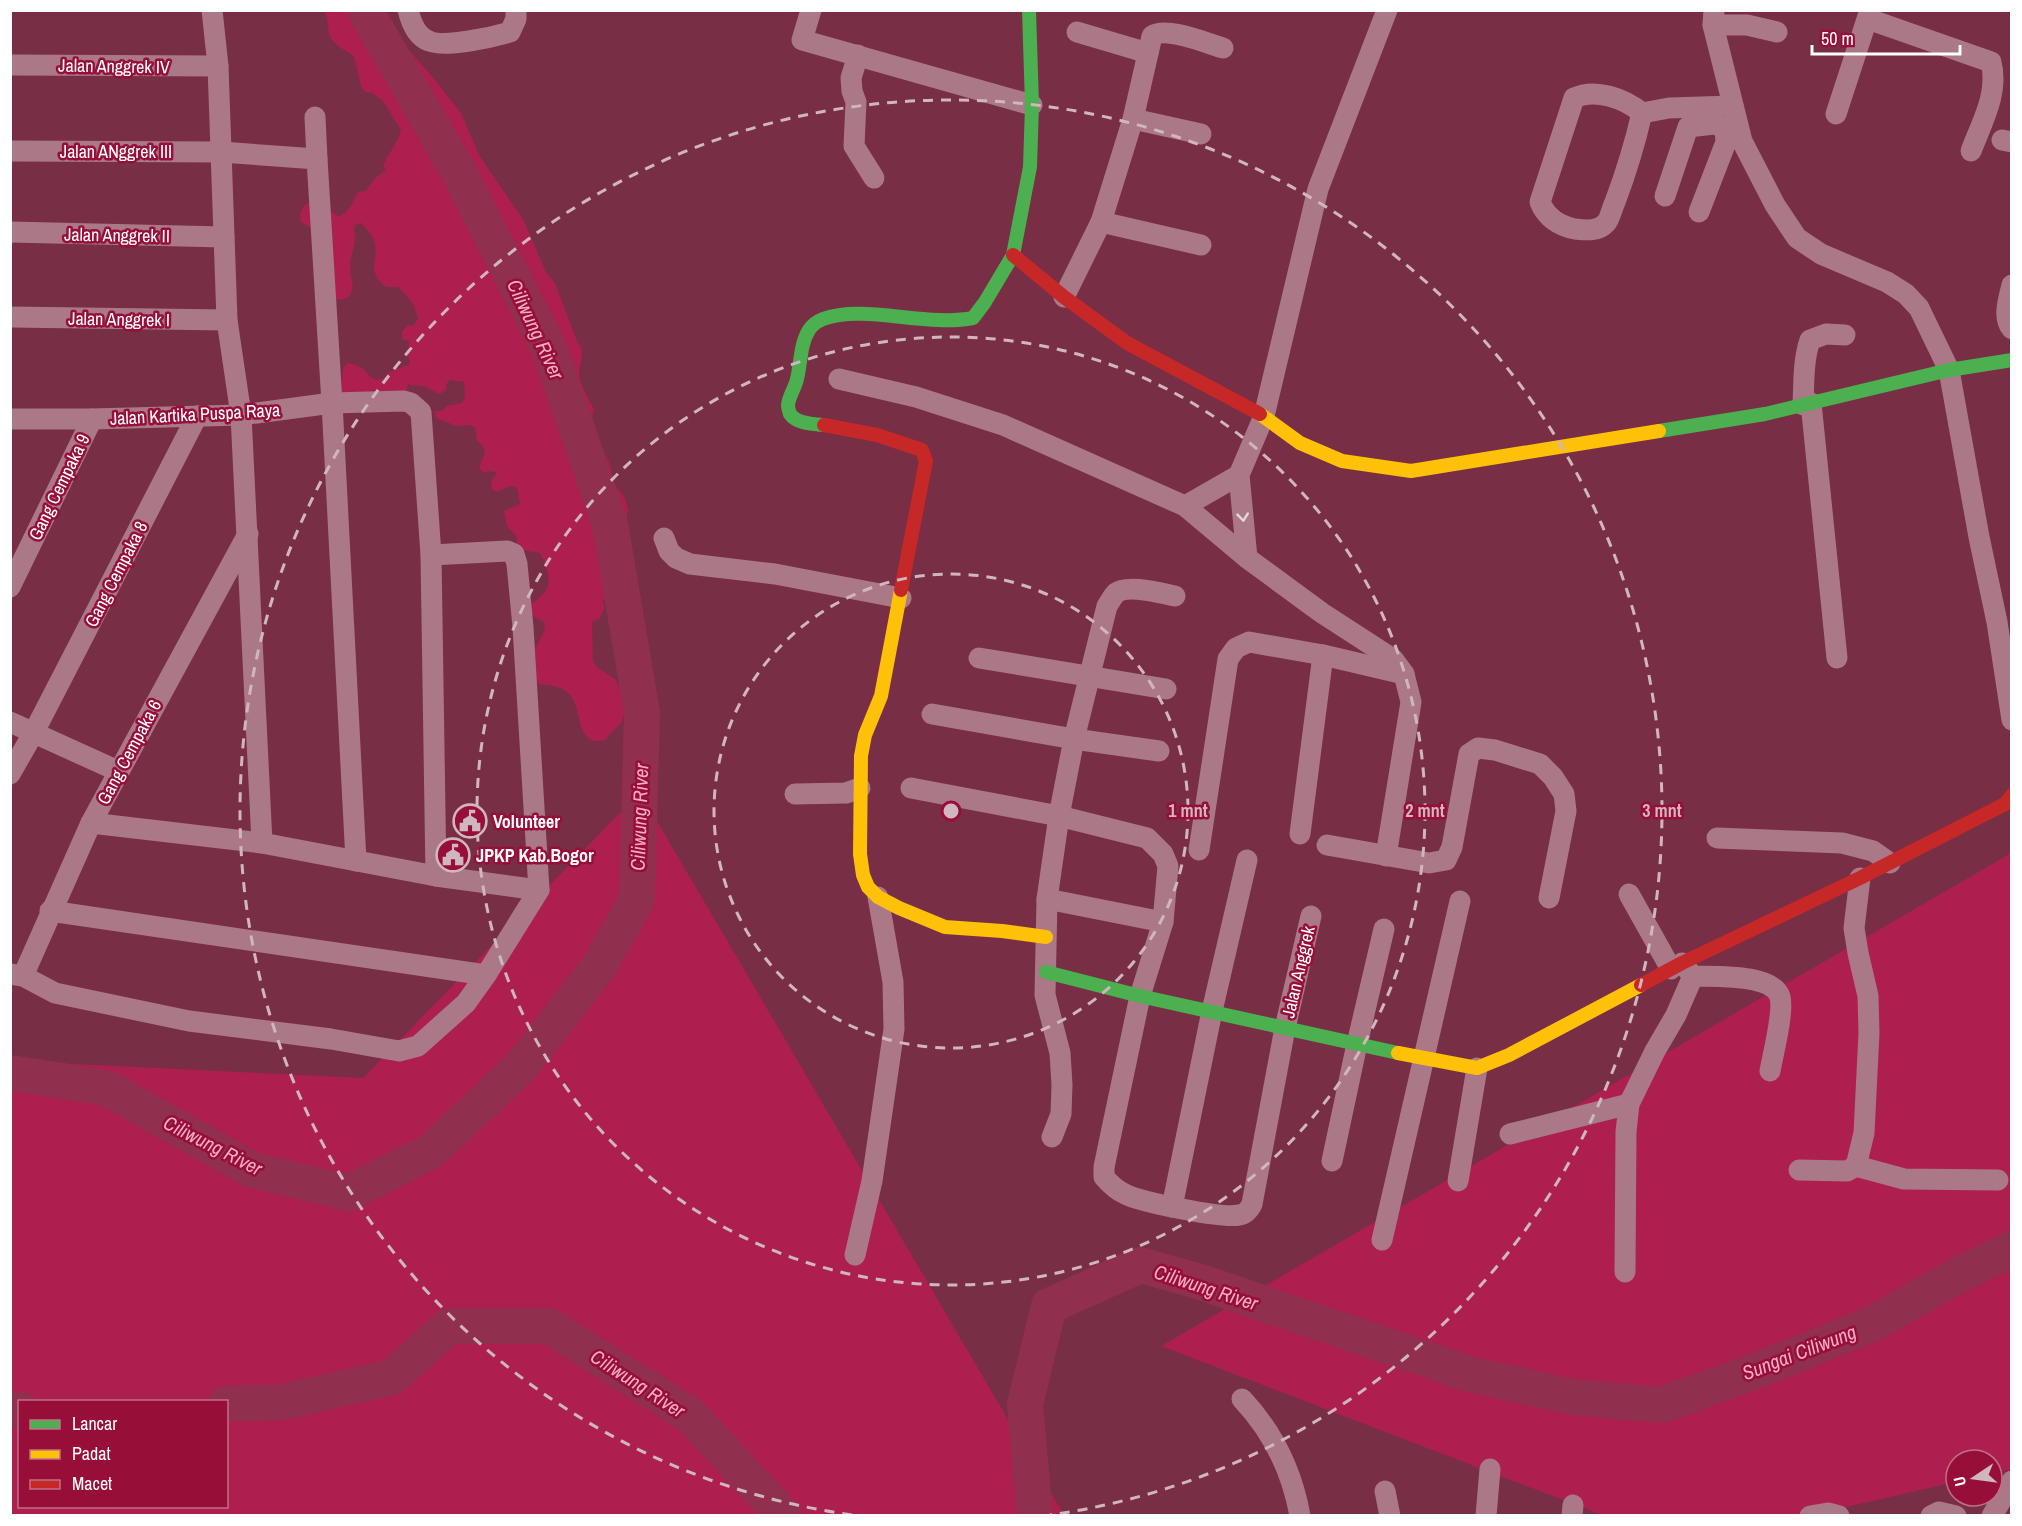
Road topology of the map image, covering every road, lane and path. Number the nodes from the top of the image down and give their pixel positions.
1 (212, 10) edge
2 (408, 10) edge
3 (516, 10) edge
4 (811, 10) edge
5 (1029, 10) edge
6 (1387, 10) edge
7 (1869, 15) edge
8 (1713, 18) edge
9 (1777, 32) dead end
10 (1077, 33) dead end
11 (1223, 48) dead end
12 (1148, 53) junction
13 (858, 56) junction
14 (10, 65) edge
15 (218, 66) junction
16 (1032, 105) junction
17 (1642, 113) junction
18 (1836, 114) dead end
19 (315, 117) dead end
20 (1133, 119) junction
21 (1732, 119) junction
22 (1201, 134) dead end
23 (10, 151) edge
24 (1971, 151) dead end
25 (221, 152) junction
26 (317, 159) junction
27 (874, 178) dead end
28 (1665, 196) dead end
29 (1700, 212) dead end
30 (1101, 222) junction
31 (10, 232) edge
32 (224, 237) junction
33 (1201, 245) dead end
34 (1013, 255) junction
35 (2012, 285) edge
36 (1064, 297) junction
37 (10, 317) edge
38 (227, 320) junction
39 (2012, 329) edge
40 (1845, 335) dead end
41 (2012, 360) edge
42 (1949, 370) junction
43 (839, 379) dead end
44 (332, 403) junction
45 (1807, 404) junction
46 (241, 415) junction
47 (197, 416) junction
48 (1264, 416) junction
49 (10, 419) edge
50 (92, 419) junction
51 (1239, 475) junction
52 (1185, 506) junction
53 (248, 533) junction
54 (664, 538) dead end
55 (431, 555) junction
56 (1247, 558) junction
57 (10, 587) edge
58 (1174, 596) dead end
59 (901, 598) junction
60 (1323, 655) junction
61 (979, 658) dead end
62 (1837, 658) dead end
63 (1404, 674) junction
64 (1089, 676) junction
65 (1167, 689) dead end
66 (932, 714) dead end
67 (2012, 720) edge
68 (10, 722) edge
69 (34, 732) junction
70 (1074, 739) junction
71 (1159, 751) dead end
72 (118, 771) junction
73 (10, 774) edge
74 (860, 788) junction
75 (911, 788) dead end
76 (795, 795) dead end
77 (2010, 802) edge
78 (1059, 816) junction
79 (91, 823) junction
80 (1300, 834) dead end
81 (1717, 838) dead end
82 (262, 843) junction
83 (1327, 845) dead end
84 (1199, 850) dead end
85 (1386, 856) junction
86 (1247, 860) dead end
87 (356, 861) junction
88 (1890, 863) junction
89 (436, 876) junction
90 (1860, 878) junction
91 (539, 890) junction
92 (1629, 894) dead end
93 (878, 897) junction
94 (1549, 898) dead end
95 (1047, 899) junction
96 (1460, 901) dead end
97 (50, 911) junction
98 (1311, 916) dead end
99 (1164, 922) junction
100 (1384, 929) dead end
101 (1046, 937) junction
102 (1682, 969) junction
103 (1046, 972) junction
104 (16, 975) edge
105 (486, 975) junction
106 (1140, 996) junction
107 (1212, 1011) junction
108 (1285, 1028) junction
109 (1357, 1044) junction
110 (1425, 1059) junction
111 (1477, 1068) junction
112 (1770, 1071) dead end
113 (1629, 1104) junction
114 (1509, 1134) dead end
115 (1052, 1137) dead end
116 (1332, 1161) dead end
117 (1856, 1166) junction
118 (1799, 1170) dead end
119 (1998, 1180) dead end
120 (1458, 1181) dead end
121 (1173, 1207) junction
122 (1382, 1240) dead end
123 (855, 1255) dead end
124 (1625, 1272) dead end
125 (1242, 1399) dead end
126 (1490, 1469) dead end
127 (2012, 1480) edge
128 (1385, 1491) dead end
129 (1300, 1515) edge
130 (1390, 1515) edge
131 (1486, 1515) edge
132 (1810, 1515) edge
133 (1839, 1515) edge
134 (1931, 1515) edge
135 (1956, 1515) edge
136 (1992, 1515) edge

1 - 15 street
2 - 3 street
4 - 13 street
5 - 16 street
6 - 48 street
7 - 18 street
7 - 24 street
8 - 9 street
8 - 21 street
10 - 12 street
11 - 12 street
12 - 20 street
13 - 16 street
13 - 27 street
14 - 15 street, Jalan Anggrek IV
15 - 25 street
16 - 34 street
17 - 17 street
17 - 21 street
19 - 26 street
20 - 22 street
20 - 30 street
21 - 28 street
21 - 29 street
21 - 42 street
23 - 25 street, Jalan ANggrek III
25 - 26 street, Jalan ANggrek III
25 - 32 street
26 - 44 street
30 - 33 street
30 - 36 street
31 - 32 street, Jalan Anggrek II
32 - 38 street
34 - 36 street
34 - 59 street
35 - 39 street
36 - 48 street
37 - 38 street, Jalan Anggrek I
38 - 46 street
40 - 45 street
41 - 42 street
42 - 45 street
42 - 67 street
43 - 52 street
44 - 46 street, Jalan Kartika Puspa Raya
44 - 55 street, Jalan Kartika Puspa Raya
44 - 87 street
45 - 48 street
45 - 62 street
46 - 47 street, Jalan Kartika Puspa Raya
46 - 53 street
47 - 50 street, Jalan Kartika Puspa Raya
47 - 69 street, Gang Cempaka 8
48 - 51 street
49 - 50 street, Jalan Kartika Puspa Raya
50 - 57 street, Gang Cempaka 9
51 - 52 street
51 -> 56 street
52 - 56 street
53 - 72 street, Gang Cempaka 6
53 - 82 street
54 - 59 street
55 - 89 street
55 - 91 street
56 - 63 street
58 - 64 street
59 - 74 street
60 - 63 street
60 - 80 street
60 - 84 street
61 - 64 street
63 - 85 street
64 - 65 street
64 - 70 street
66 - 70 street
68 - 69 street
69 - 72 street
69 - 73 street, Gang Cempaka 8
70 - 71 street
70 - 78 street
72 - 79 street, Gang Cempaka 6
74 - 76 street
74 - 93 street
75 - 78 street
77 - 88 street
78 - 95 street
78 - 99 street
79 - 82 street
79 - 97 street, Gang Cempaka 6
81 - 88 street
82 - 87 street
83 - 85 street
85 - 94 street
86 - 107 street
87 - 89 street
88 - 90 street
89 - 91 street
90 - 102 street
90 - 117 street
91 - 105 street
92 - 102 street
93 - 101 street
93 - 123 street
95 - 99 street
95 - 101 street
96 - 110 street
97 - 104 street, Gang Cempaka 6
97 - 105 street
98 - 108 street, Jalan Anggrek
99 - 106 street
100 - 109 street
101 - 103 street
102 - 111 street
102 - 112 street
102 - 113 street
103 - 106 street
103 - 115 street
104 - 105 street
106 - 107 street
106 - 121 street
107 - 108 street
107 - 121 street
108 - 109 street
108 - 121 street, Jalan Anggrek
109 - 110 street
109 - 116 street
110 - 111 street
110 - 122 street
111 - 120 street
113 - 114 street
113 - 124 street
117 - 118 street
117 - 119 street
125 - 129 street
126 - 131 street
127 - 136 street
128 - 130 street
132 - 133 street
134 - 135 street

